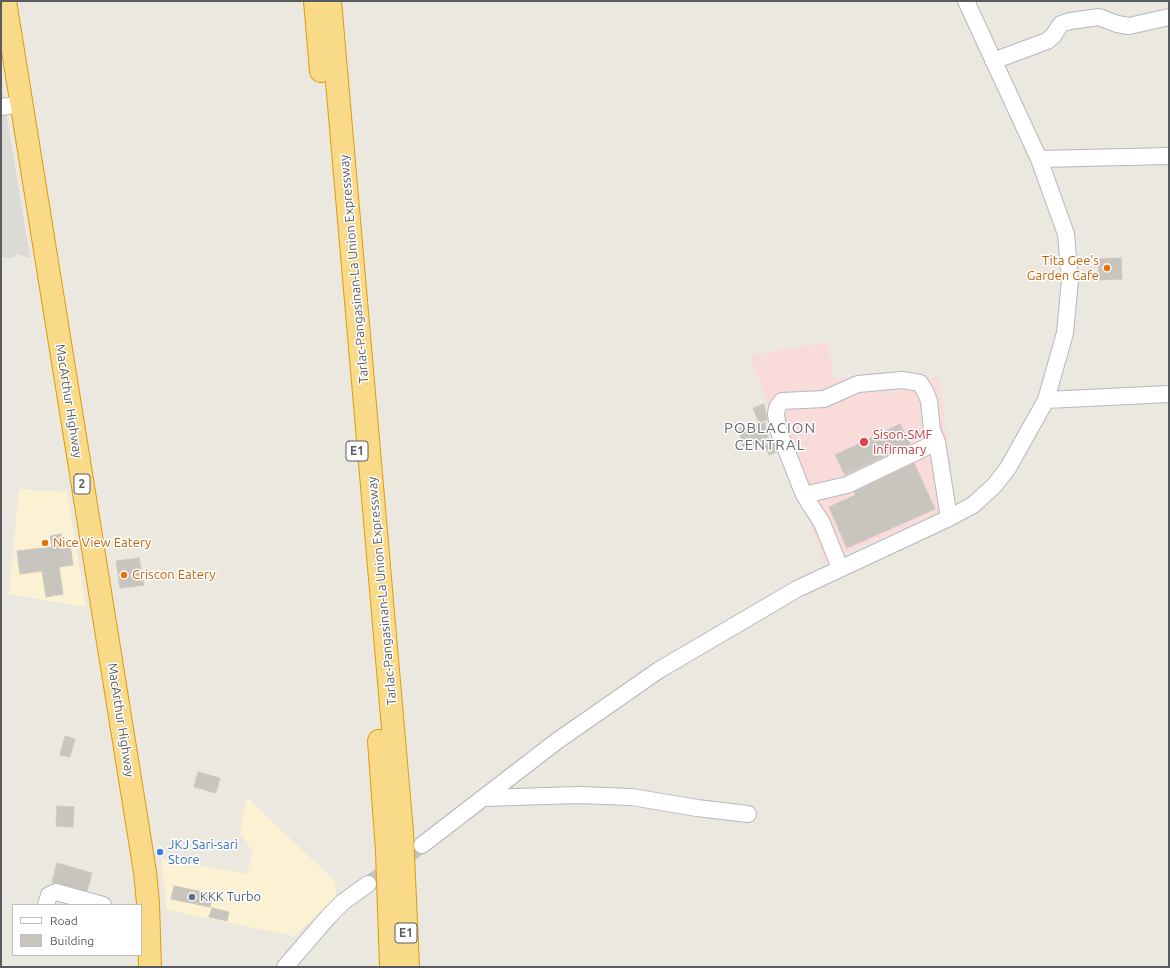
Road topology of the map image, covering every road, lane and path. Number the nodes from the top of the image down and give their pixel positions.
1 (5, 1) edge
2 (315, 1) edge
3 (330, 1) edge
4 (966, 1) edge
5 (1169, 17) edge
6 (993, 61) junction
7 (11, 106) edge
8 (1169, 156) edge
9 (1039, 159) junction
10 (1169, 394) edge
11 (1046, 400) junction
12 (937, 442) junction
13 (804, 495) junction
14 (949, 518) junction
15 (840, 568) junction
16 (483, 798) junction
17 (748, 814) dead end
18 (422, 845) tunnel mouth
19 (368, 884) tunnel mouth
20 (73, 901) edge
21 (46, 904) edge
22 (96, 904) edge
23 (145, 916) edge
24 (150, 967) edge
25 (285, 967) edge
26 (391, 967) edge
27 (408, 967) edge

1 - 7 highway, MacArthur Highway / 2
2 - 26 highway, Tarlac-Pangasinan-La Union Expressway / E1
3 - 27 highway, Tarlac-Pangasinan-La Union Expressway / E1
4 - 6 street
5 - 6 street
6 - 9 street
7 - 23 highway, MacArthur Highway / 2
8 - 9 street
9 - 11 street
10 - 11 street
11 - 14 street
12 - 13 street
12 - 13 street
12 - 14 street
13 - 15 street
14 - 15 street
15 - 16 street
16 - 17 street
16 - 18 street
19 - 25 street
20 - 21 street
20 - 22 street
23 - 24 highway, MacArthur Highway / 2

